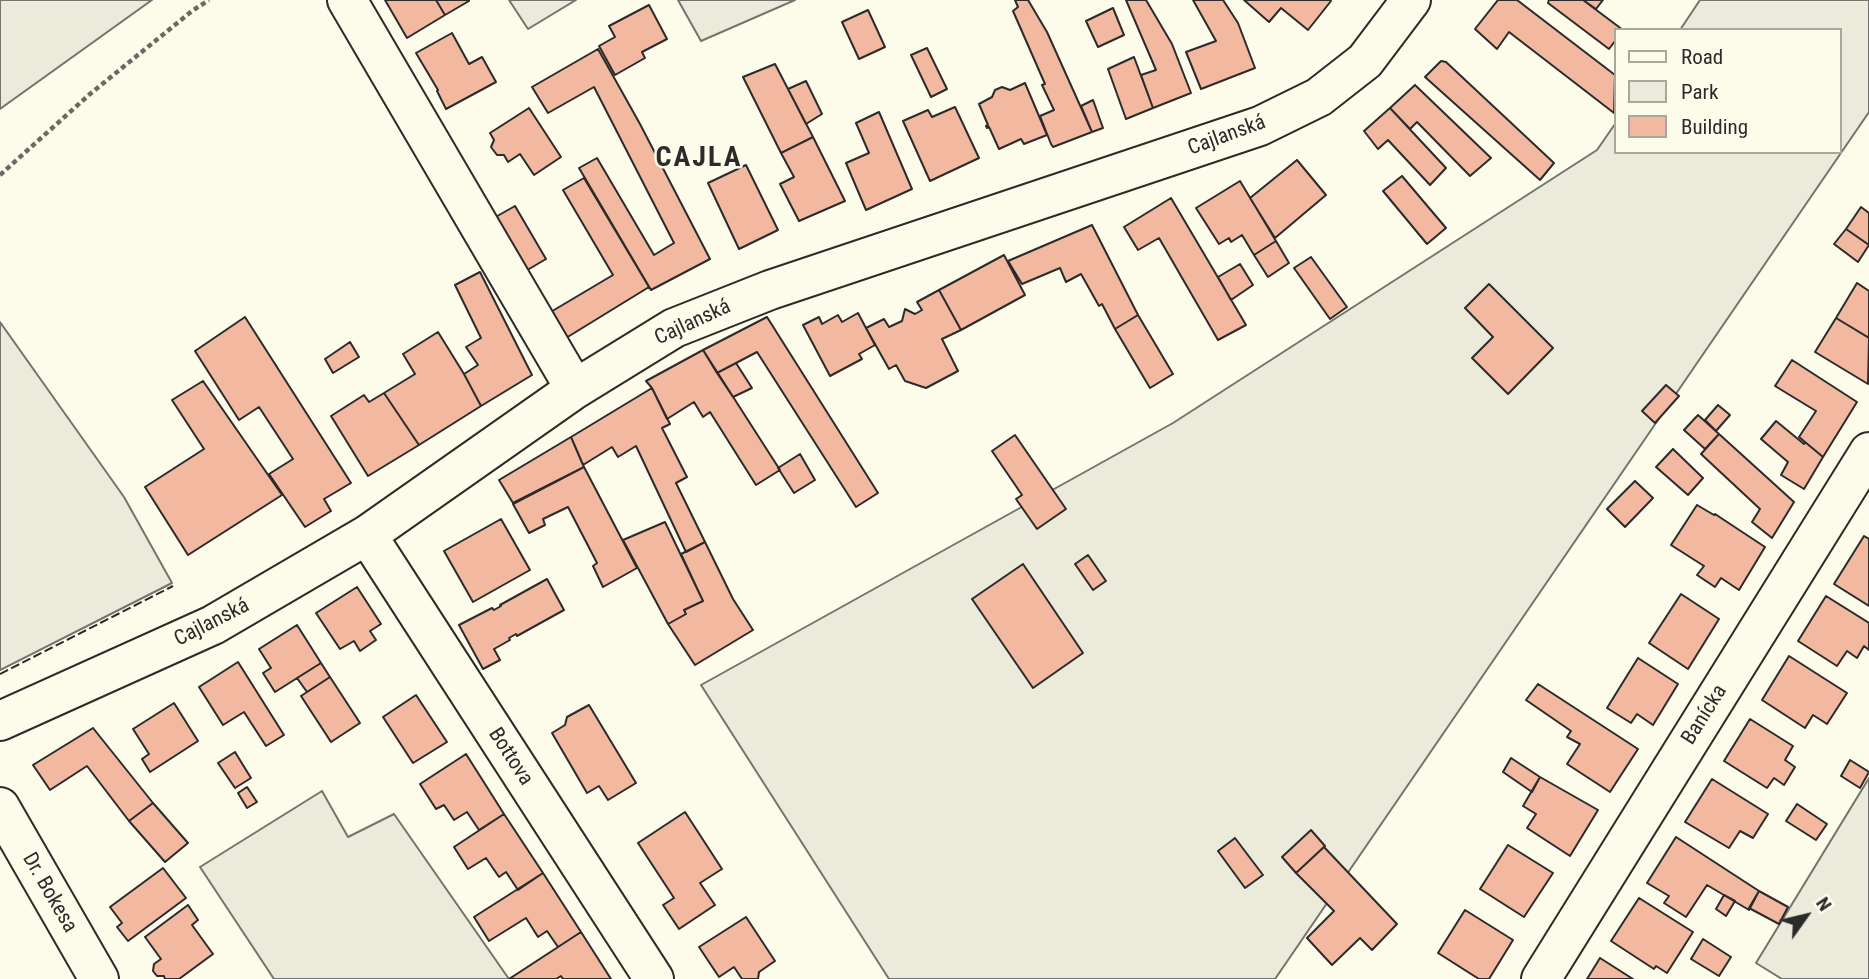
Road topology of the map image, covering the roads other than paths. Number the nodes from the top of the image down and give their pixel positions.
1 (346, 0) edge
2 (1410, 0) edge
3 (575, 389) junction
4 (1869, 452) edge
5 (367, 535) junction
6 (0, 722) edge
7 (0, 807) edge
8 (99, 979) edge
9 (654, 979) edge
10 (1541, 979) edge

1 - 3 street
2 - 3 street, Cajlanská
3 - 5 street, Cajlanská
4 - 10 street, Banícka
5 - 6 street, Cajlanská
5 - 9 street, Bottova
7 - 8 street, Dr. Bokesa

